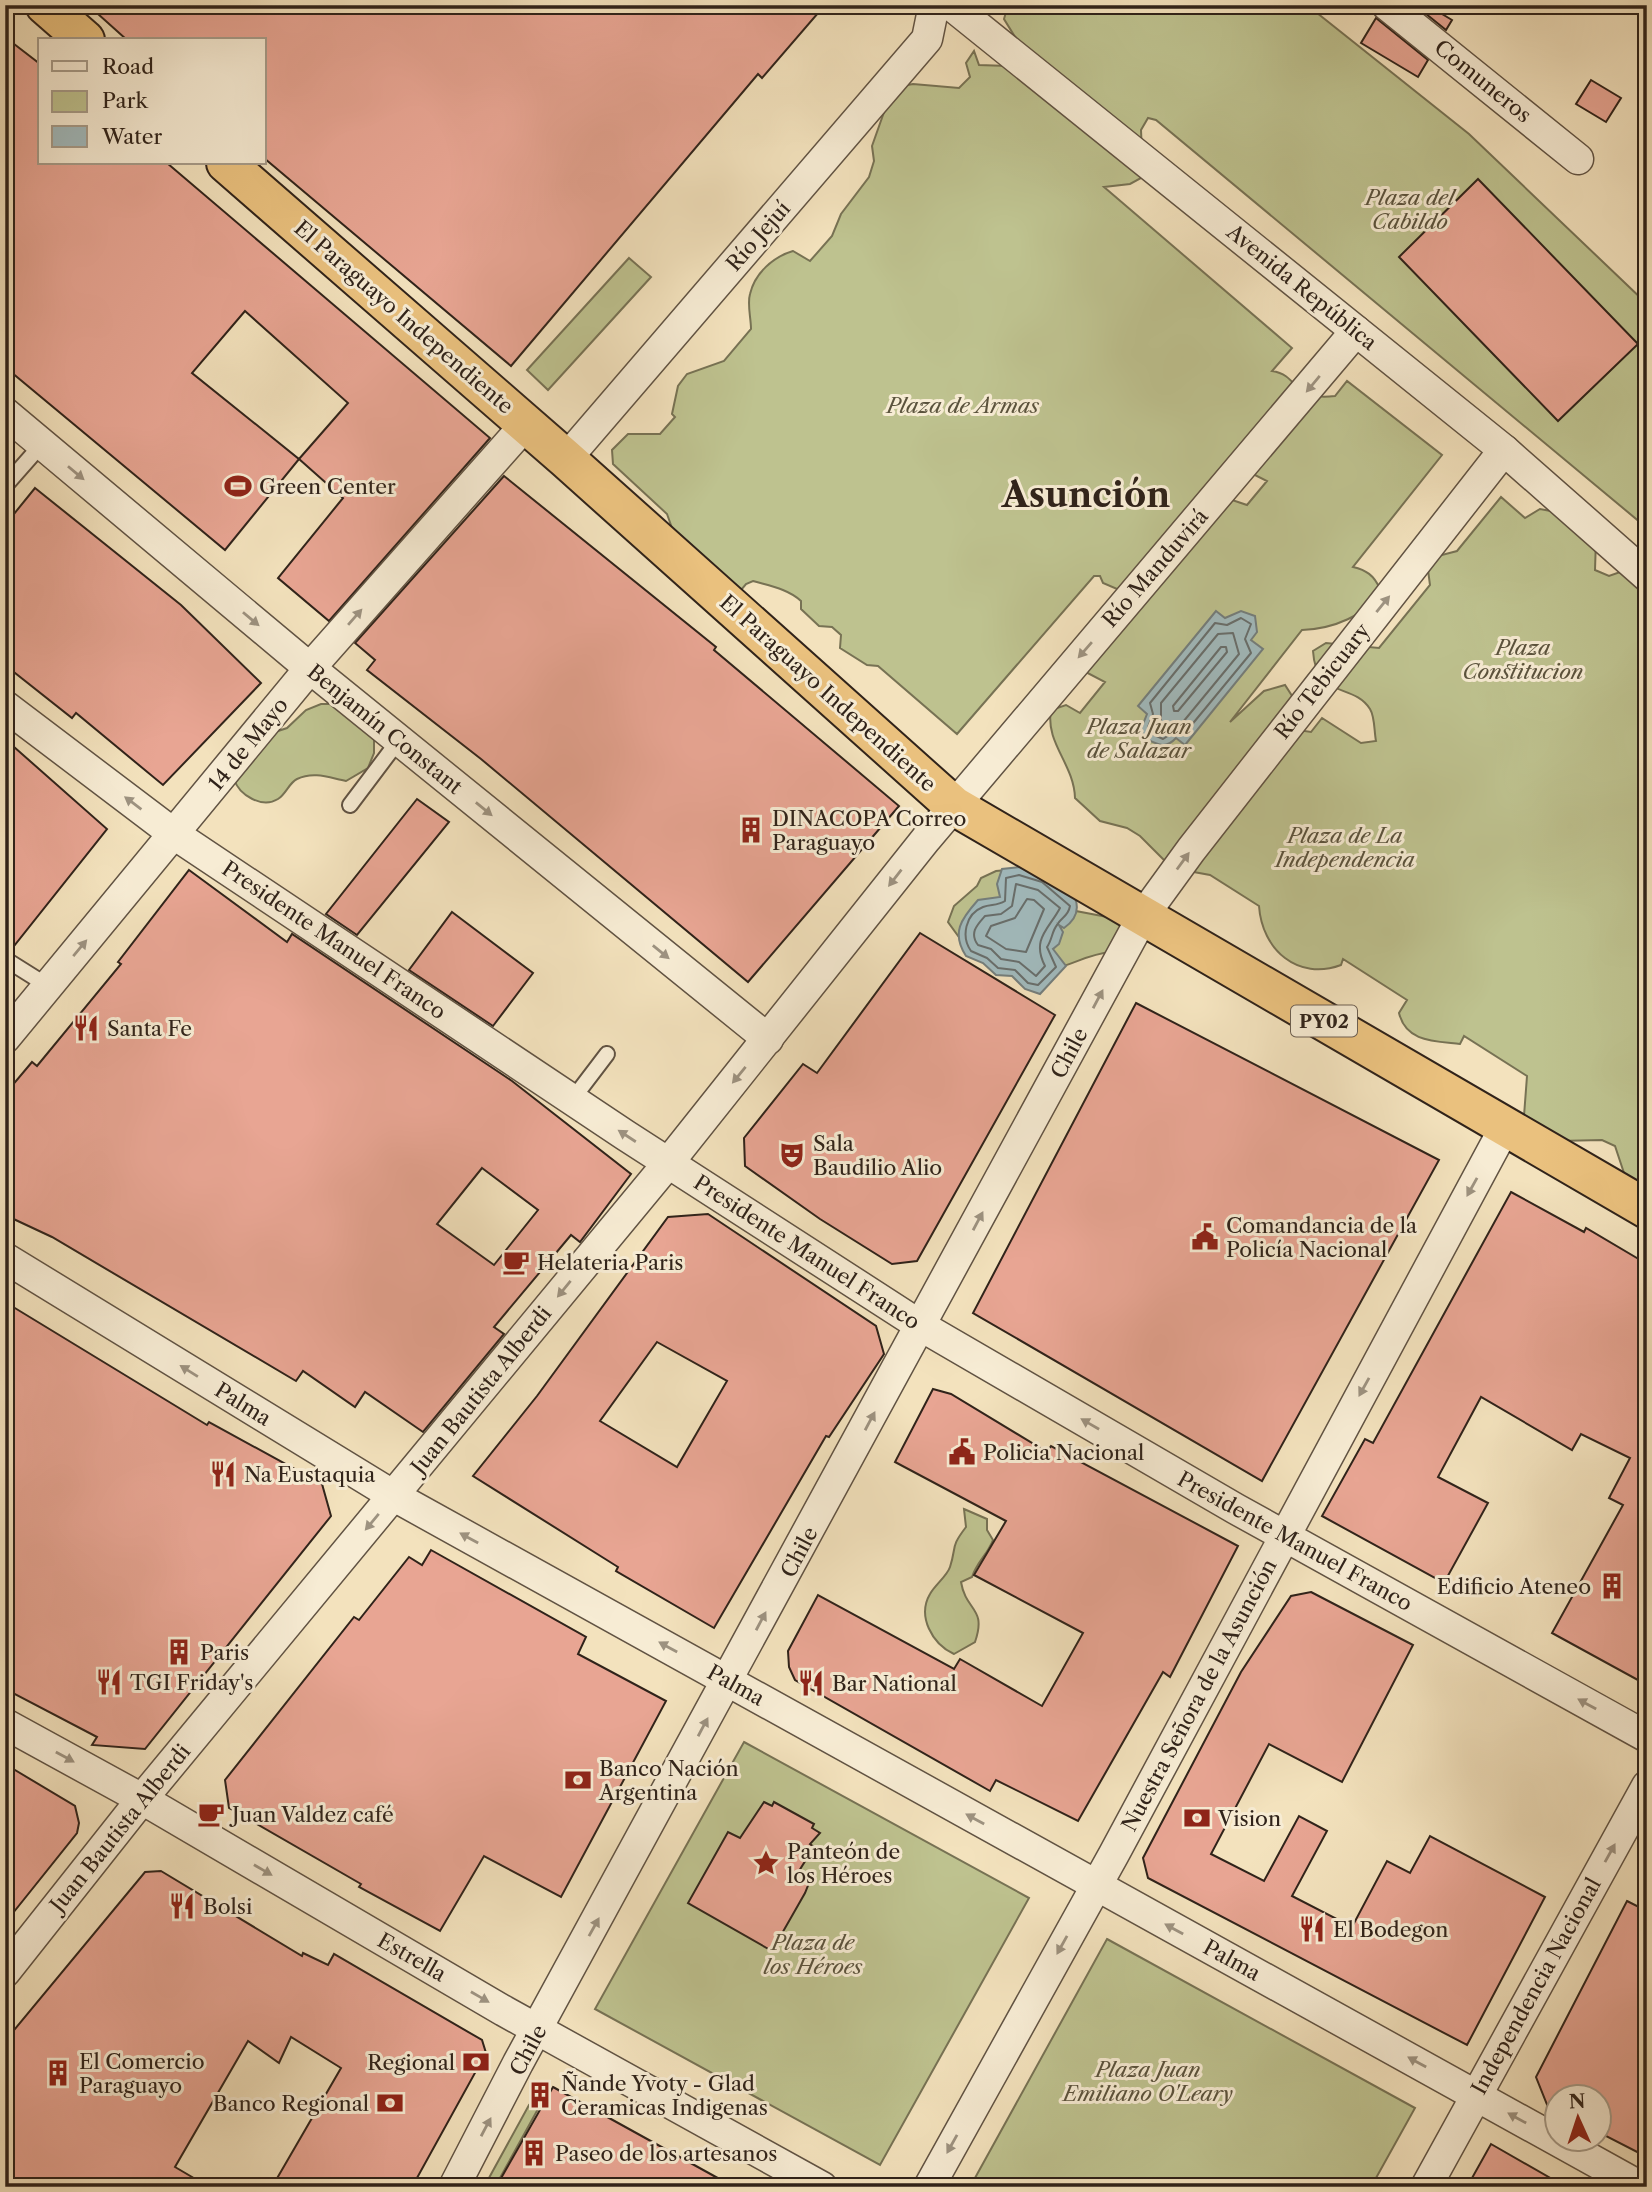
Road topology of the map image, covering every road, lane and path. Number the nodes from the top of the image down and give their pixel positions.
1 (45, 5) edge
2 (934, 5) edge
3 (951, 5) edge
4 (1387, 5) edge
5 (83, 38) edge
6 (1578, 159) dead end
7 (227, 164) edge
8 (1356, 331) junction
9 (5, 414) edge
10 (526, 424) junction
11 (42, 444) junction
12 (1504, 450) junction
13 (566, 459) junction
14 (5, 486) edge
15 (1647, 576) edge
16 (310, 668) junction
17 (5, 706) edge
18 (399, 740) junction
19 (350, 805) dead end
20 (954, 806) junction
21 (174, 834) junction
22 (1143, 916) junction
23 (5, 959) edge
24 (48, 986) junction
25 (5, 1038) edge
26 (768, 1039) junction
27 (607, 1054) dead end
28 (572, 1100) junction
29 (1505, 1127) junction
30 (669, 1162) junction
31 (1647, 1209) edge
32 (5, 1258) edge
33 (921, 1326) junction
34 (394, 1496) junction
35 (1283, 1535) junction
36 (728, 1680) junction
37 (5, 1724) edge
38 (1647, 1737) edge
39 (1647, 1786) edge
40 (142, 1799) junction
41 (1095, 1885) junction
42 (5, 1972) edge
43 (538, 2030) junction
44 (1479, 2090) junction
45 (454, 2187) edge
46 (822, 2187) edge
47 (929, 2187) edge
48 (1426, 2187) edge
49 (1641, 2187) edge

1 - 5 highway
2 - 13 street, Río Jejuí
3 - 8 street, Avenida República
4 - 6 street, Comuneros
7 - 10 highway, El Paraguayo Independiente
8 - 12 street, Avenida República
8 -> 20 street, Río Manduvirá
9 - 11 street, Benjamín Constant
10 - 13 highway, El Paraguayo Independiente
16 -> 10 street, 14 de Mayo
11 - 14 lane
11 -> 16 street, Benjamín Constant
12 - 15 street, Avenida República
22 -> 12 street, Río Tebicuary
13 - 20 highway, El Paraguayo Independiente
16 - 18 street, Benjamín Constant
16 - 21 street, 14 de Mayo
21 -> 17 street, Presidente Manuel Franco
18 - 19 lane
18 -> 26 street, Benjamín Constant
20 - 22 highway, El Paraguayo Independiente
20 -> 26 street, Juan Bautista Alberdi
24 -> 21 street, 14 de Mayo
21 - 28 street, Presidente Manuel Franco
22 - 29 highway, El Paraguayo Independiente / PY02
33 -> 22 street, Chile
23 - 24 lane
24 - 25 street, 14 de Mayo
26 -> 30 street, Juan Bautista Alberdi
27 - 28 lane
30 -> 28 street, Presidente Manuel Franco
29 - 31 highway, El Paraguayo Independiente / PY02
29 -> 35 street, Nuestra Señora de la Asunción
30 - 33 street, Presidente Manuel Franco
30 -> 34 street, Juan Bautista Alberdi
34 -> 32 street, Palma
35 -> 33 street, Presidente Manuel Franco
36 -> 33 street, Chile
36 -> 34 street, Palma
34 -> 40 street, Juan Bautista Alberdi
38 -> 35 street, Presidente Manuel Franco
35 - 41 street, Nuestra Señora de la Asunción
41 -> 36 street, Palma
43 -> 36 street, Chile
37 -> 40 street, Estrella
44 -> 39 street, Independencia Nacional
40 - 42 street, Juan Bautista Alberdi
40 -> 43 street, Estrella
44 -> 41 street, Palma
41 -> 47 street, Nuestra Señora de la Asunción
45 -> 43 street, Chile
43 - 46 street, Estrella
44 - 48 street, Independencia Nacional
49 -> 44 street, Palma

